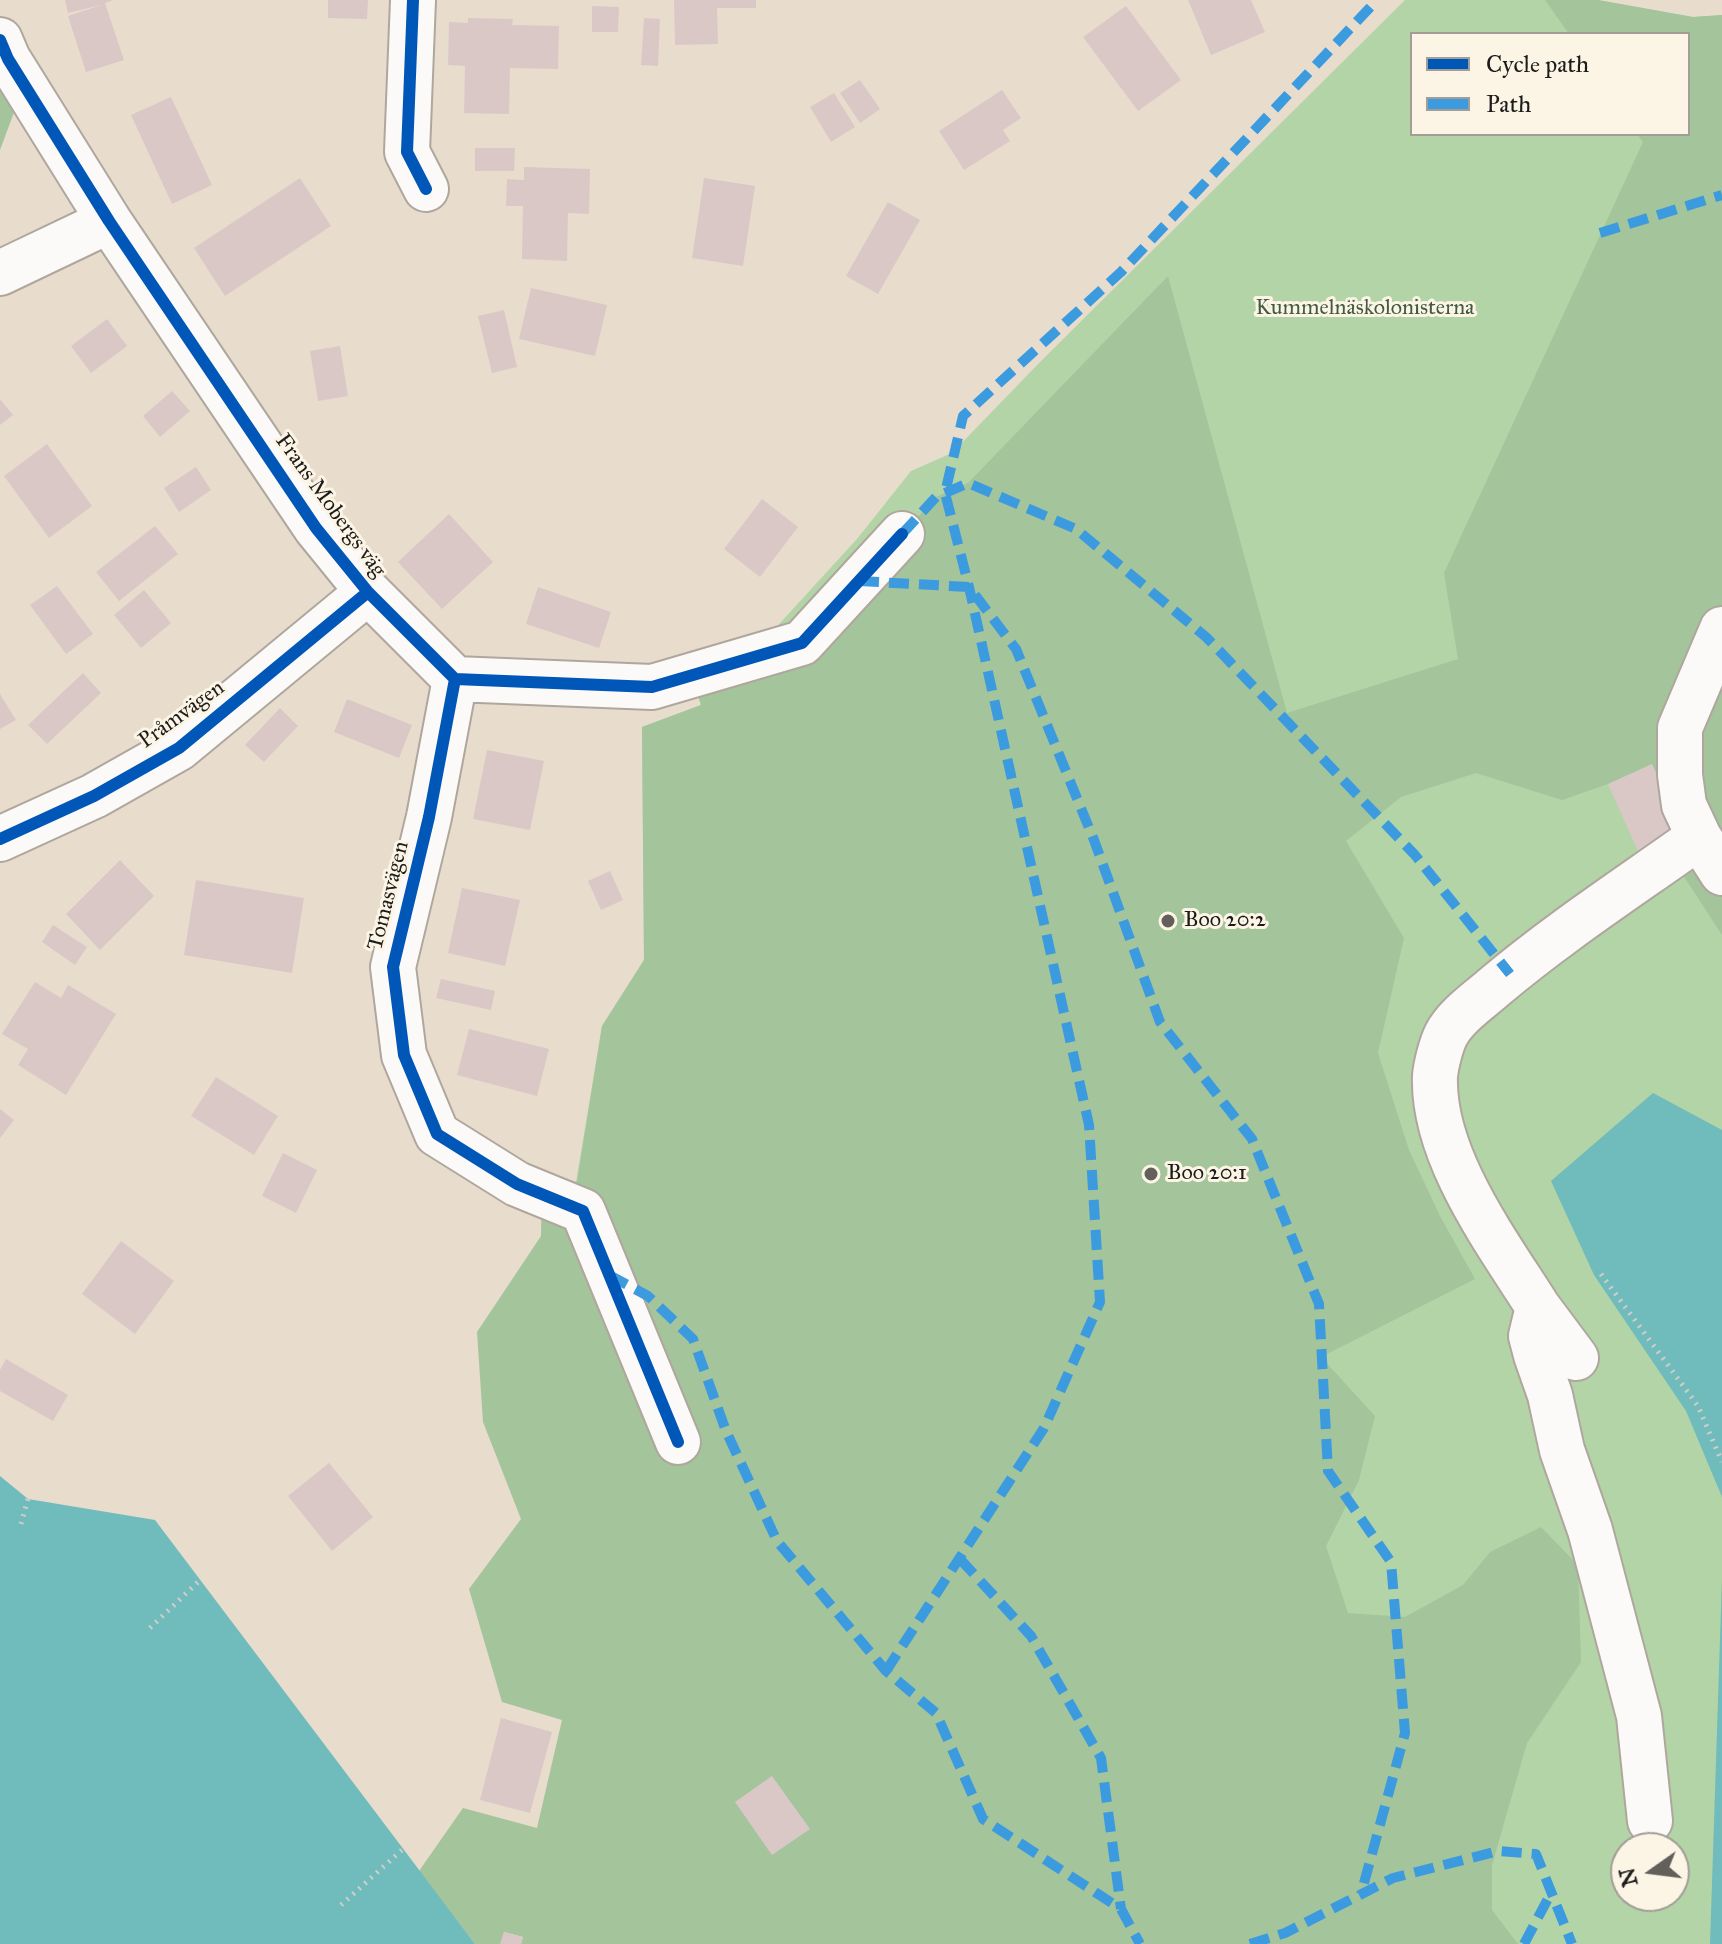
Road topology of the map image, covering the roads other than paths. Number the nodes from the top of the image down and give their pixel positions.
1 (413, 0) edge
2 (0, 40) edge
3 (426, 189) dead end
4 (109, 221) junction
5 (0, 273) edge
6 (902, 534) dead end
7 (368, 592) junction
8 (1722, 629) edge
9 (455, 679) junction
10 (0, 839) edge
11 (1710, 855) edge
12 (1538, 1307) junction
13 (1576, 1358) dead end
14 (678, 1442) dead end
15 (1650, 1821) dead end

1 - 3 street
2 - 4 street, Frans Mobergs väg
4 - 5 street
4 - 7 street, Frans Mobergs väg
6 - 9 street
7 - 9 street, Frans Mobergs väg
7 - 10 street, Pråmvägen
8 - 11 street
9 - 14 street, Tomasvägen
11 - 12 street
12 - 13 street
12 - 15 street

